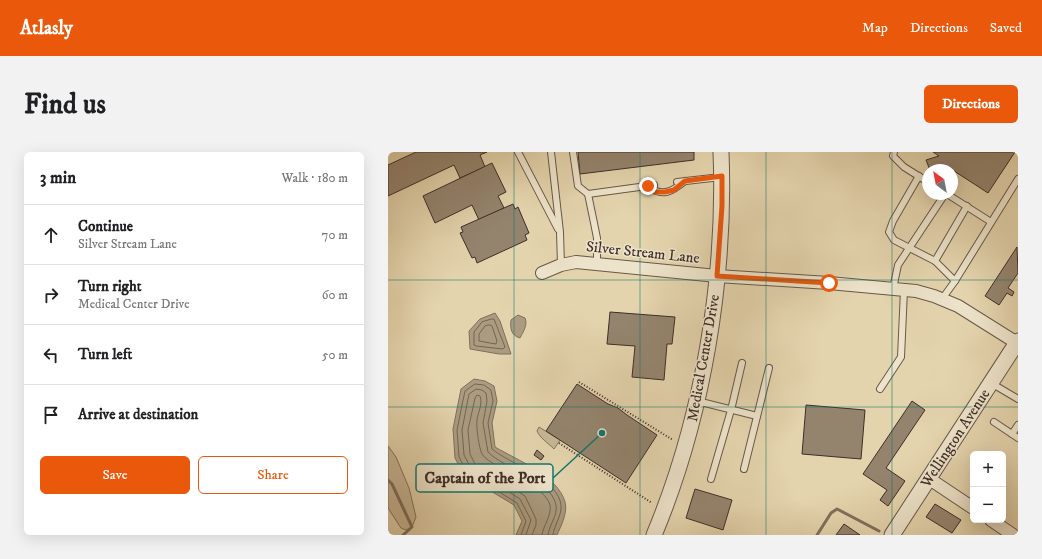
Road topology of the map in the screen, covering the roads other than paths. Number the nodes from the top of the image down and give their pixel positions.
1 (518, 152) edge
2 (550, 152) edge
3 (573, 152) edge
4 (721, 152) edge
5 (894, 152) edge
6 (722, 176) junction
7 (918, 176) junction
8 (922, 178) edge
9 (1018, 179) edge
10 (685, 181) junction
11 (677, 182) dead end
12 (588, 194) junction
13 (942, 200) edge
14 (956, 200) edge
15 (966, 206) junction
16 (991, 222) junction
17 (560, 232) junction
18 (909, 248) junction
19 (935, 261) junction
20 (597, 264) junction
21 (561, 265) junction
22 (542, 273) dead end
23 (717, 276) junction
24 (955, 281) junction
25 (899, 289) junction
26 (942, 299) junction
27 (1017, 342) edge
28 (742, 363) dead end
29 (769, 368) dead end
30 (991, 383) junction
31 (880, 389) dead end
32 (1018, 400) edge
33 (697, 401) junction
34 (731, 410) junction
35 (757, 416) junction
36 (994, 422) dead end
37 (1018, 425) edge
38 (1012, 434) junction
39 (1018, 438) edge
40 (744, 470) dead end
41 (928, 478) junction
42 (711, 479) dead end
43 (970, 506) edge
44 (995, 523) edge
45 (654, 535) edge
46 (892, 535) edge
47 (1013, 535) edge

1 - 17 lane
2 - 17 lane
3 - 12 lane
4 - 6 street, Medical Center Drive
5 - 7 lane
6 - 10 lane
6 - 23 street, Medical Center Drive
7 - 8 lane
7 - 18 lane
9 - 16 lane
10 - 11 lane
10 - 12 lane
12 - 20 lane
13 - 18 lane
14 - 15 lane
15 - 16 lane
15 - 19 lane
16 - 24 lane
17 - 21 lane
18 - 19 lane
18 - 25 lane
19 - 24 lane
20 - 21 street, Silver Stream Lane
20 - 23 street, Silver Stream Lane
21 - 22 street, Silver Stream Lane
23 - 25 street, Silver Stream Lane
23 - 33 street, Medical Center Drive
24 - 26 lane
25 - 26 street, Silver Stream Lane
25 - 31 lane
26 - 27 street, Silver Stream Lane
27 - 30 street, Wellington Avenue
28 - 34 lane
29 - 35 lane
30 - 32 lane
30 - 41 street, Wellington Avenue
33 - 34 lane
33 - 45 street, Medical Center Drive
34 - 35 lane
34 - 42 lane
35 - 40 lane
36 - 38 lane
37 - 38 lane
38 - 39 lane
41 - 43 street
41 - 46 street, Wellington Avenue
44 - 47 street

